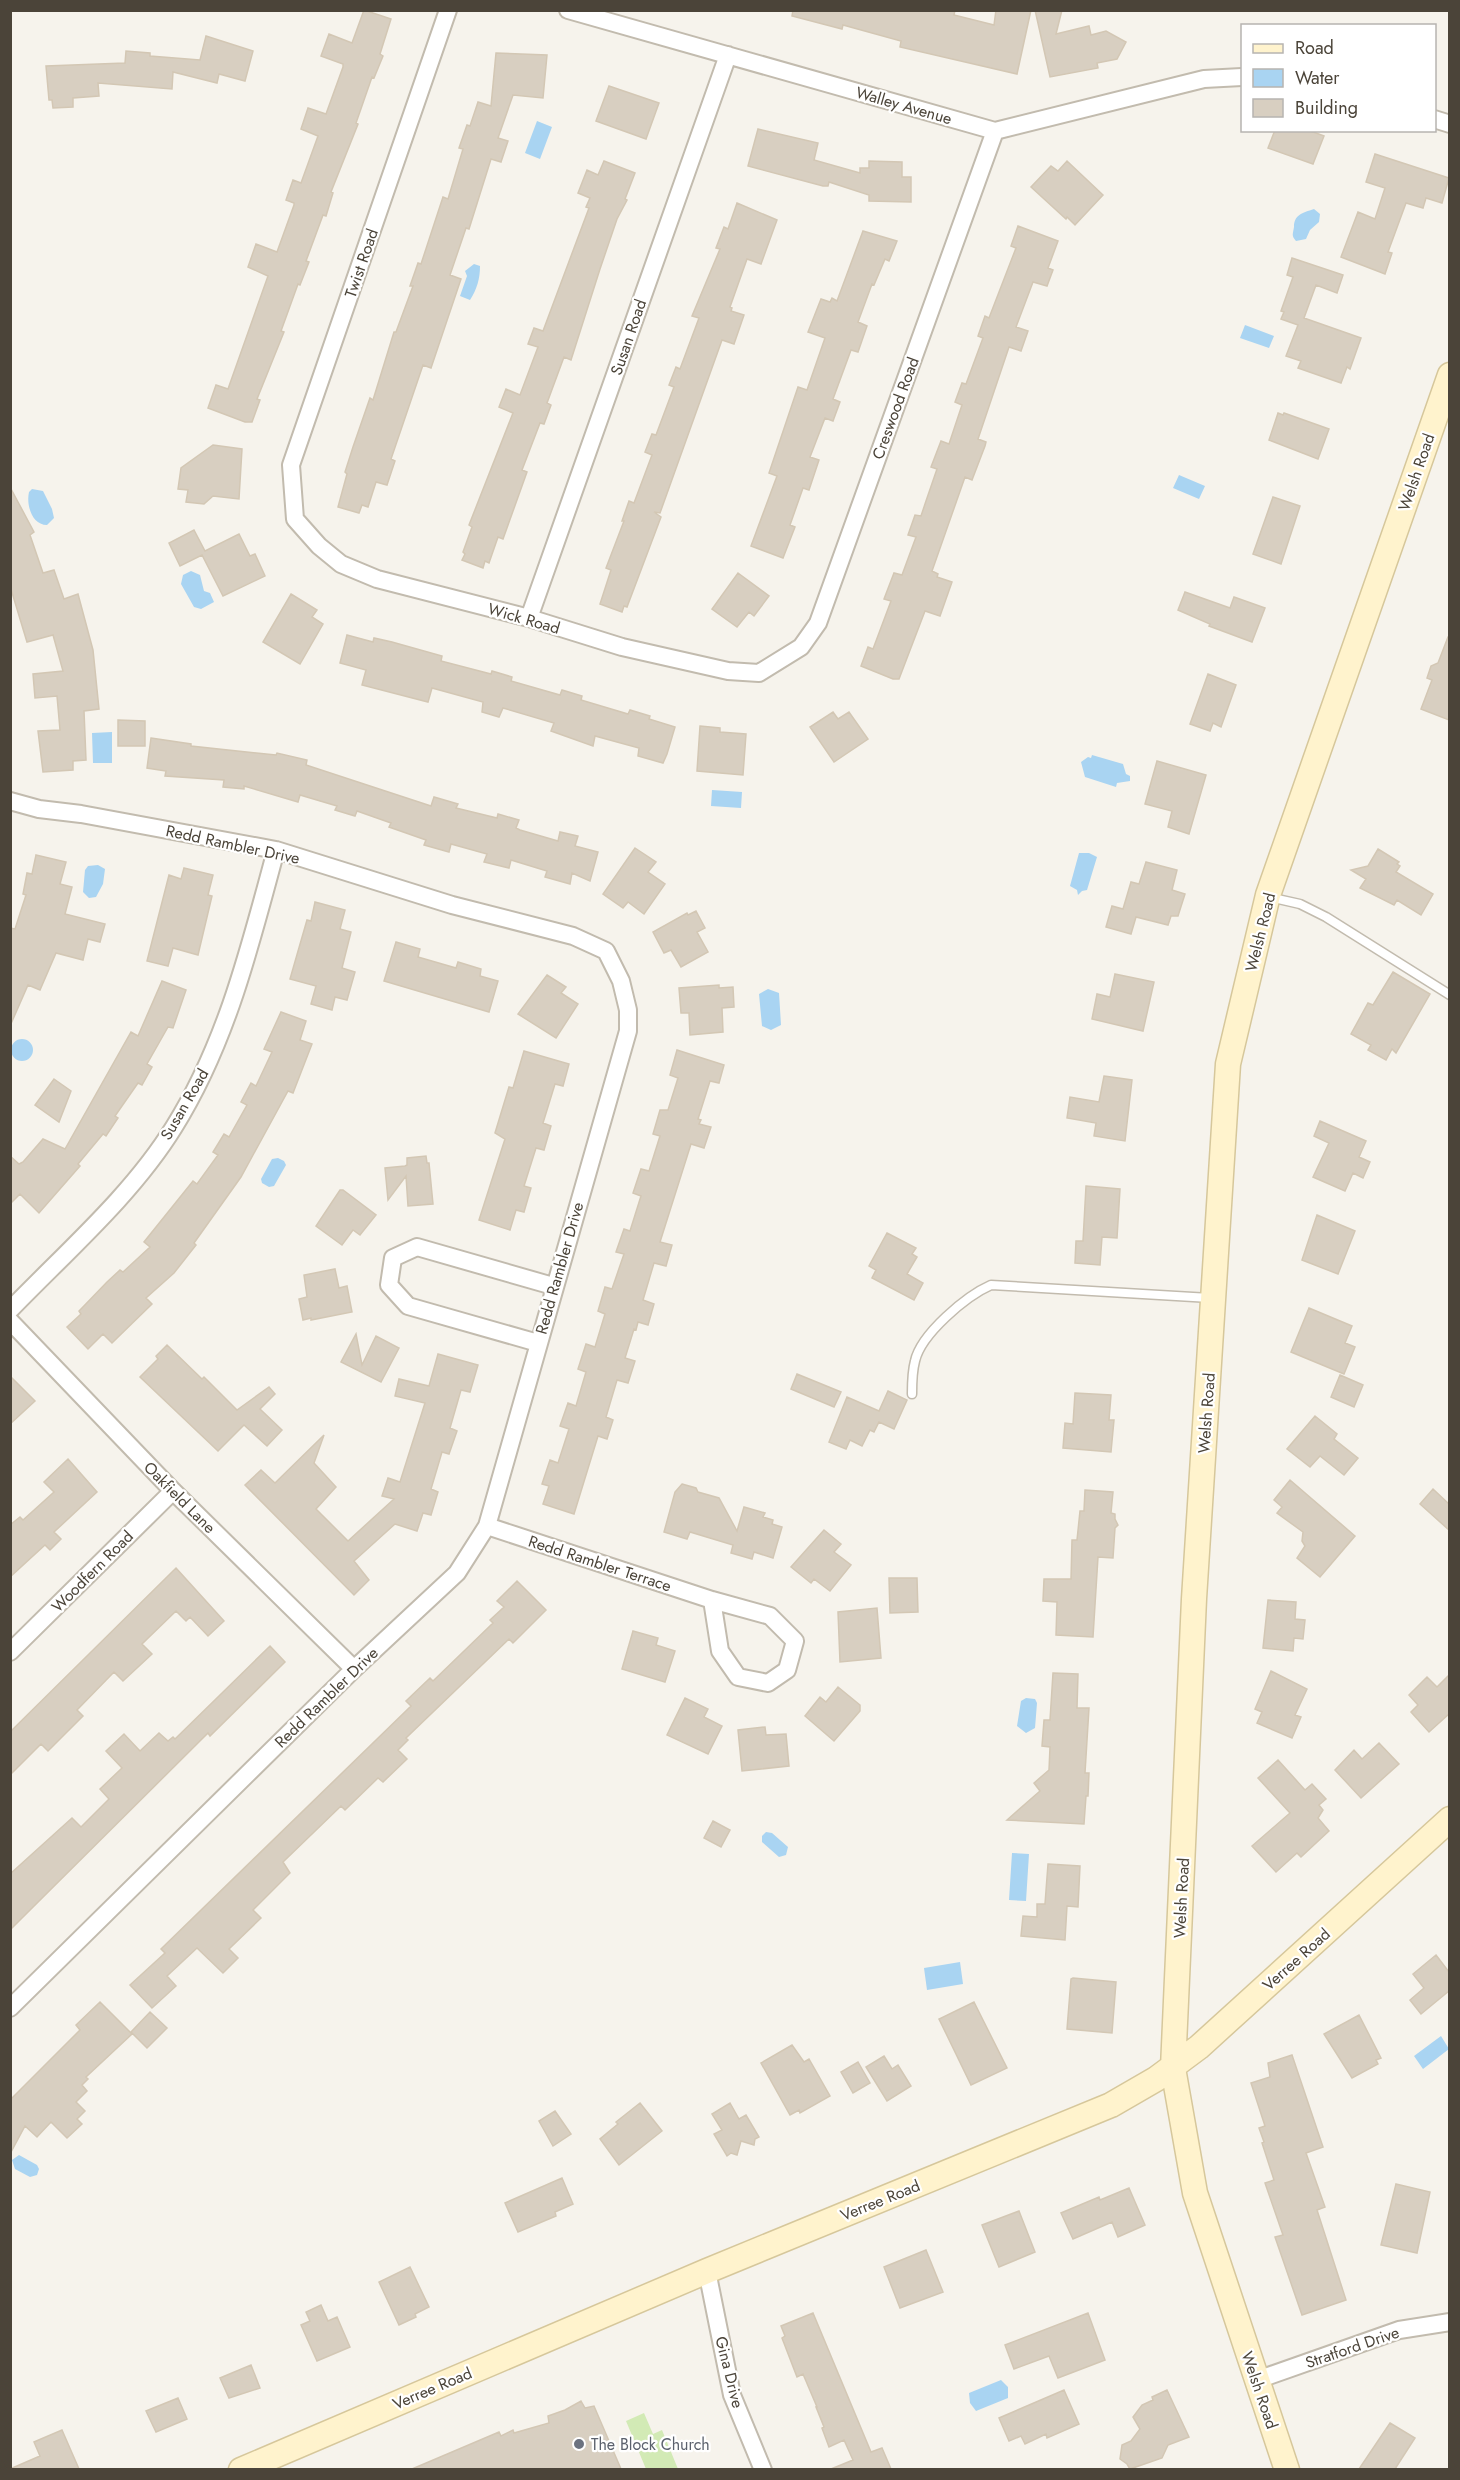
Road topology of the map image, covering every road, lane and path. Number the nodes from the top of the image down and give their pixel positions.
1 (448, 10) edge
2 (568, 10) edge
3 (728, 55) junction
4 (1241, 77) edge
5 (995, 131) junction
6 (1449, 375) edge
7 (295, 519) joint
8 (529, 618) junction
9 (770, 666) joint
10 (10, 801) edge
11 (276, 850) junction
12 (1268, 897) junction
13 (1449, 995) edge
14 (554, 1286) junction
15 (1214, 1298) junction
16 (10, 1310) edge
17 (10, 1321) edge
18 (538, 1343) junction
19 (912, 1394) dead end
20 (173, 1491) junction
21 (487, 1526) junction
22 (712, 1600) junction
23 (10, 1652) edge
24 (354, 1669) junction
25 (1449, 1819) edge
26 (10, 2008) edge
27 (1173, 2068) junction
28 (707, 2271) junction
29 (1449, 2322) edge
30 (1257, 2380) junction
31 (241, 2469) edge
32 (763, 2469) edge
33 (1287, 2469) edge

1 - 7 street, Twist Road
2 - 3 street, Walley Avenue
3 - 5 street, Walley Avenue
3 - 8 street, Susan Road
4 - 5 street, Walley Avenue
5 - 9 street, Creswood Road
6 - 12 main road, Welsh Road
7 - 8 street, Wick Road
8 - 9 street, Wick Road
10 - 11 street, Redd Rambler Drive
11 - 14 street, Redd Rambler Drive
11 - 16 street, Susan Road
12 - 13 lane
12 - 15 main road, Welsh Road
14 - 18 street, Redd Rambler Drive
14 - 18 street
15 - 19 lane
15 - 27 main road, Welsh Road
17 - 20 street, Oakfield Lane
18 - 21 street, Redd Rambler Drive
20 - 23 street, Woodfern Road
20 - 24 street, Oakfield Lane
21 - 22 street, Redd Rambler Terrace
21 - 24 street, Redd Rambler Drive
22 - 22 street, Redd Rambler Terrace
24 - 26 street, Redd Rambler Drive
25 - 27 main road, Verree Road
27 - 28 main road, Verree Road
27 - 30 main road, Welsh Road
28 - 31 main road, Verree Road
28 - 32 street, Gina Drive
29 - 30 street, Stratford Drive
30 - 33 main road, Welsh Road

